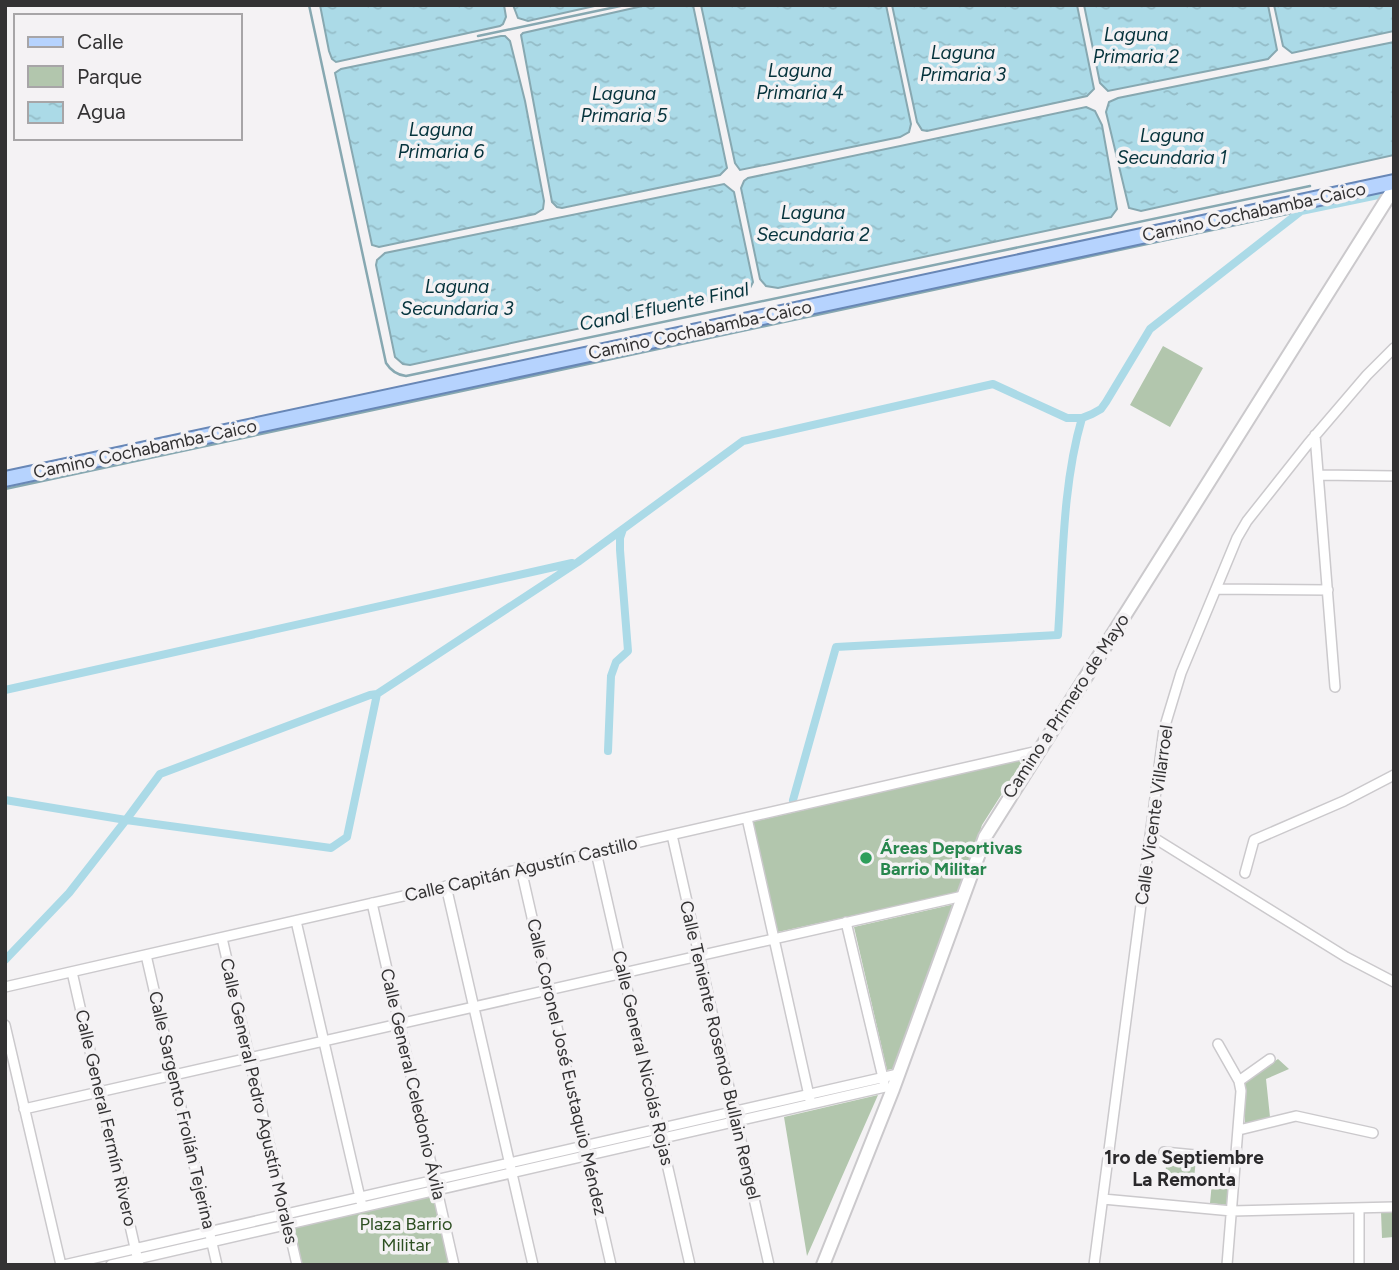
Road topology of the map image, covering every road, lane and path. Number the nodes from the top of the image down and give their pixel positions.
1 (1394, 182) edge
2 (1394, 188) edge
3 (1394, 348) edge
4 (1315, 435) junction
5 (1319, 475) junction
6 (1394, 476) edge
7 (5, 479) edge
8 (1216, 589) junction
9 (1328, 590) junction
10 (1335, 687) dead end
11 (1038, 751) junction
12 (1394, 775) edge
13 (747, 818) junction
14 (672, 835) junction
15 (1151, 836) junction
16 (596, 852) junction
17 (522, 869) junction
18 (1245, 873) dead end
19 (446, 887) junction
20 (963, 896) junction
21 (372, 903) junction
22 (296, 920) junction
23 (846, 922) junction
24 (222, 937) junction
25 (774, 938) junction
26 (146, 955) junction
27 (699, 955) junction
28 (72, 972) junction
29 (624, 972) junction
30 (1394, 982) edge
31 (5, 987) edge
32 (550, 989) junction
33 (472, 1007) junction
34 (399, 1024) junction
35 (5, 1025) edge
36 (324, 1041) junction
37 (1218, 1044) dead end
38 (249, 1058) junction
39 (1270, 1059) dead end
40 (174, 1075) junction
41 (1238, 1081) junction
42 (887, 1084) junction
43 (100, 1092) junction
44 (810, 1099) junction
45 (24, 1110) junction
46 (735, 1116) junction
47 (1238, 1130) junction
48 (660, 1133) junction
49 (1373, 1133) dead end
50 (586, 1150) junction
51 (1164, 1152) dead end
52 (1236, 1159) junction
53 (511, 1168) junction
54 (436, 1185) junction
55 (1103, 1199) junction
56 (361, 1202) junction
57 (1394, 1207) edge
58 (1359, 1208) junction
59 (1232, 1211) junction
60 (286, 1219) junction
61 (211, 1236) junction
62 (137, 1257) edge
63 (62, 1265) edge
64 (111, 1265) edge
65 (217, 1265) edge
66 (297, 1265) edge
67 (454, 1265) edge
68 (533, 1265) edge
69 (611, 1265) edge
70 (690, 1265) edge
71 (769, 1265) edge
72 (822, 1265) edge
73 (1094, 1265) edge
74 (1227, 1265) edge
75 (1359, 1265) edge

1 - 7 main road, Camino Cochabamba-Caico
2 - 11 main road, Camino a Primero de Mayo
3 - 4 street, Calle Vicente Villarroel
4 - 5 street
4 - 8 street, Calle Vicente Villarroel
5 - 6 street
5 - 9 street
8 - 9 street
8 - 15 street, Calle Vicente Villarroel
9 - 10 street
11 - 13 street, Calle Capitán Agustín Castillo
11 - 20 main road, Camino a Primero de Mayo
12 - 18 street
13 - 14 street, Calle Capitán Agustín Castillo
13 - 25 street
14 - 16 street, Calle Capitán Agustín Castillo
14 - 27 street, Calle Teniente Rosendo Bullain Rengel
15 - 30 street
15 - 55 street, Calle Vicente Villarroel
16 - 17 street, Calle Capitán Agustín Castillo
16 - 29 street, Calle General Nicolás Rojas
17 - 19 street, Calle Capitán Agustín Castillo
17 - 32 street, Calle Coronel José Eustaquio Méndez
19 - 21 street, Calle Capitán Agustín Castillo
19 - 33 street
20 - 23 street
20 - 42 main road, Camino a Primero de Mayo
21 - 22 street, Calle Capitán Agustín Castillo
21 - 34 street, Calle General Celedonio Ávila
22 - 24 street, Calle Capitán Agustín Castillo
22 - 36 street
23 - 25 street
23 - 42 street
24 - 26 street, Calle Capitán Agustín Castillo
24 - 38 street, Calle General Pedro Agustín Morales
25 - 27 street
25 - 44 street
26 - 28 street, Calle Capitán Agustín Castillo
26 - 40 street, Calle Sargento Froilán Tejerina
27 - 29 street
27 - 46 street, Calle Teniente Rosendo Bullain Rengel
28 - 31 street, Calle Capitán Agustín Castillo
28 - 43 street, Calle General Fermín Rivero
29 - 32 street
29 - 48 street, Calle General Nicolás Rojas
32 - 33 street
32 - 50 street, Calle Coronel José Eustaquio Méndez
33 - 34 street
33 - 53 street
34 - 36 street
34 - 54 street, Calle General Celedonio Ávila
35 - 45 street
36 - 38 street
36 - 56 street
37 - 41 street
38 - 40 street
38 - 60 street, Calle General Pedro Agustín Morales
39 - 41 street
40 - 43 street
40 - 61 street, Calle Sargento Froilán Tejerina
41 - 47 street
42 - 44 street
42 - 72 main road, Camino a Primero de Mayo
43 - 45 street
43 - 62 street, Calle General Fermín Rivero
44 - 46 street
45 - 63 street
46 - 48 street
46 - 71 street, Calle Teniente Rosendo Bullain Rengel
47 - 49 street
47 - 52 street
48 - 50 street
48 - 70 street, Calle General Nicolás Rojas
50 - 53 street
50 - 69 street, Calle Coronel José Eustaquio Méndez
51 - 52 street
52 - 59 street
53 - 54 street
53 - 68 street
54 - 56 street
54 - 67 street, Calle General Celedonio Ávila
55 - 59 street
55 - 73 street, Calle Vicente Villarroel
56 - 60 street
57 - 58 street
58 - 59 street
58 - 75 street
59 - 74 street
60 - 61 street
60 - 66 street, Calle General Pedro Agustín Morales
61 - 62 street
61 - 65 street, Calle Sargento Froilán Tejerina
62 - 63 street
62 - 64 street

